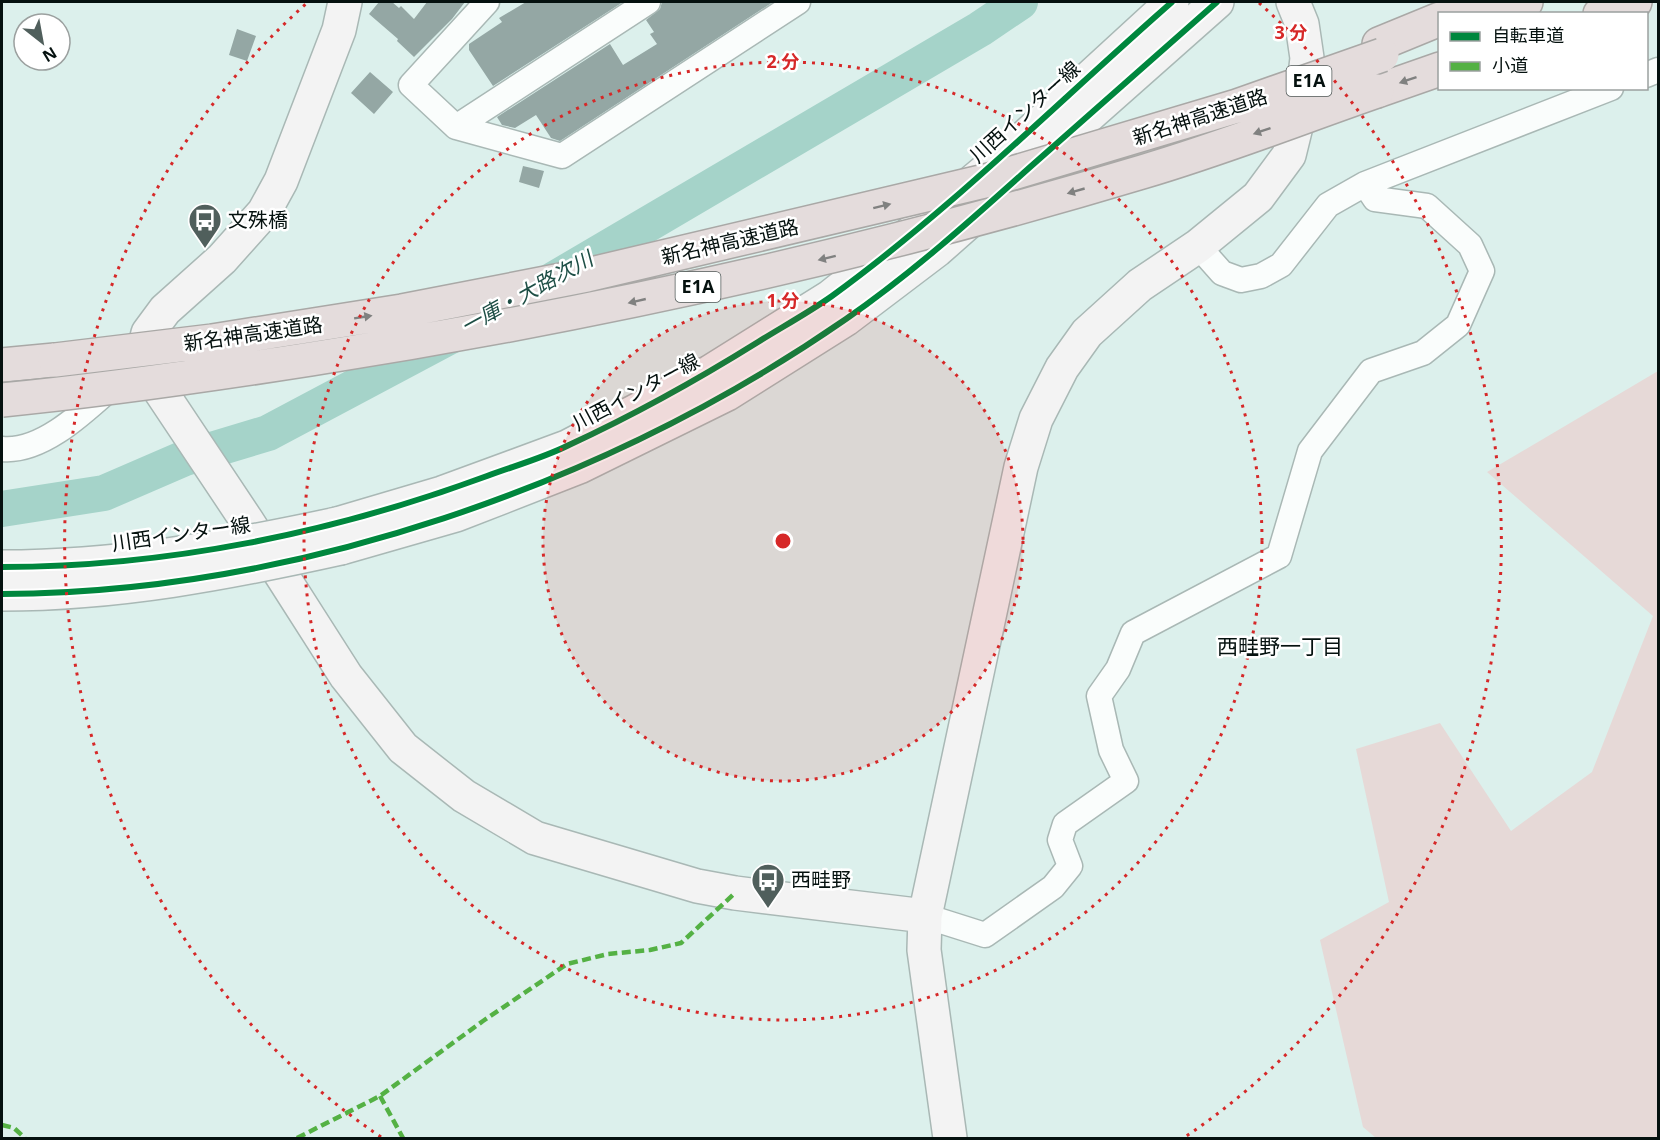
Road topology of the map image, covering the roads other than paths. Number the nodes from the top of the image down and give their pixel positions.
1 (345, 2) edge
2 (487, 2) edge
3 (648, 2) edge
4 (798, 2) edge
5 (1172, 2) edge
6 (1217, 2) edge
7 (1293, 2) edge
8 (1483, 2) edge
9 (1526, 2) edge
10 (1635, 2) edge
11 (1459, 12) edge
12 (1498, 12) edge
13 (1606, 12) edge
14 (1438, 20) edge
15 (1438, 35) edge
16 (1381, 50) junction
17 (1438, 70) edge
18 (1606, 90) edge
19 (456, 127) junction
20 (1365, 184) junction
21 (1198, 246) junction
22 (141, 362) junction
23 (2, 365) edge
24 (2, 400) edge
25 (2, 449) edge
26 (339, 536) junction
27 (2, 567) edge
28 (2, 594) edge
29 (925, 916) junction
30 (951, 1138) edge

1 - 22 main road
2 - 19 street
3 - 19 street
4 - 19 street
5 - 26 main road, 川西インター線
6 - 26 main road, 川西インター線
7 - 21 main road
8 - 11 highway
9 - 12 highway
10 - 13 highway
14 - 16 highway
15 - 16 highway
23 -> 16 highway, 新名神高速道路 / E1A, bridge
17 -> 24 highway, 新名神高速道路 / E1A, bridge
18 - 20 street
20 - 21 street
20 - 29 street
21 - 29 main road
22 - 25 street
22 - 29 main road
26 - 27 main road, 川西インター線, bridge
26 - 28 main road, 川西インター線, bridge
29 - 30 main road

